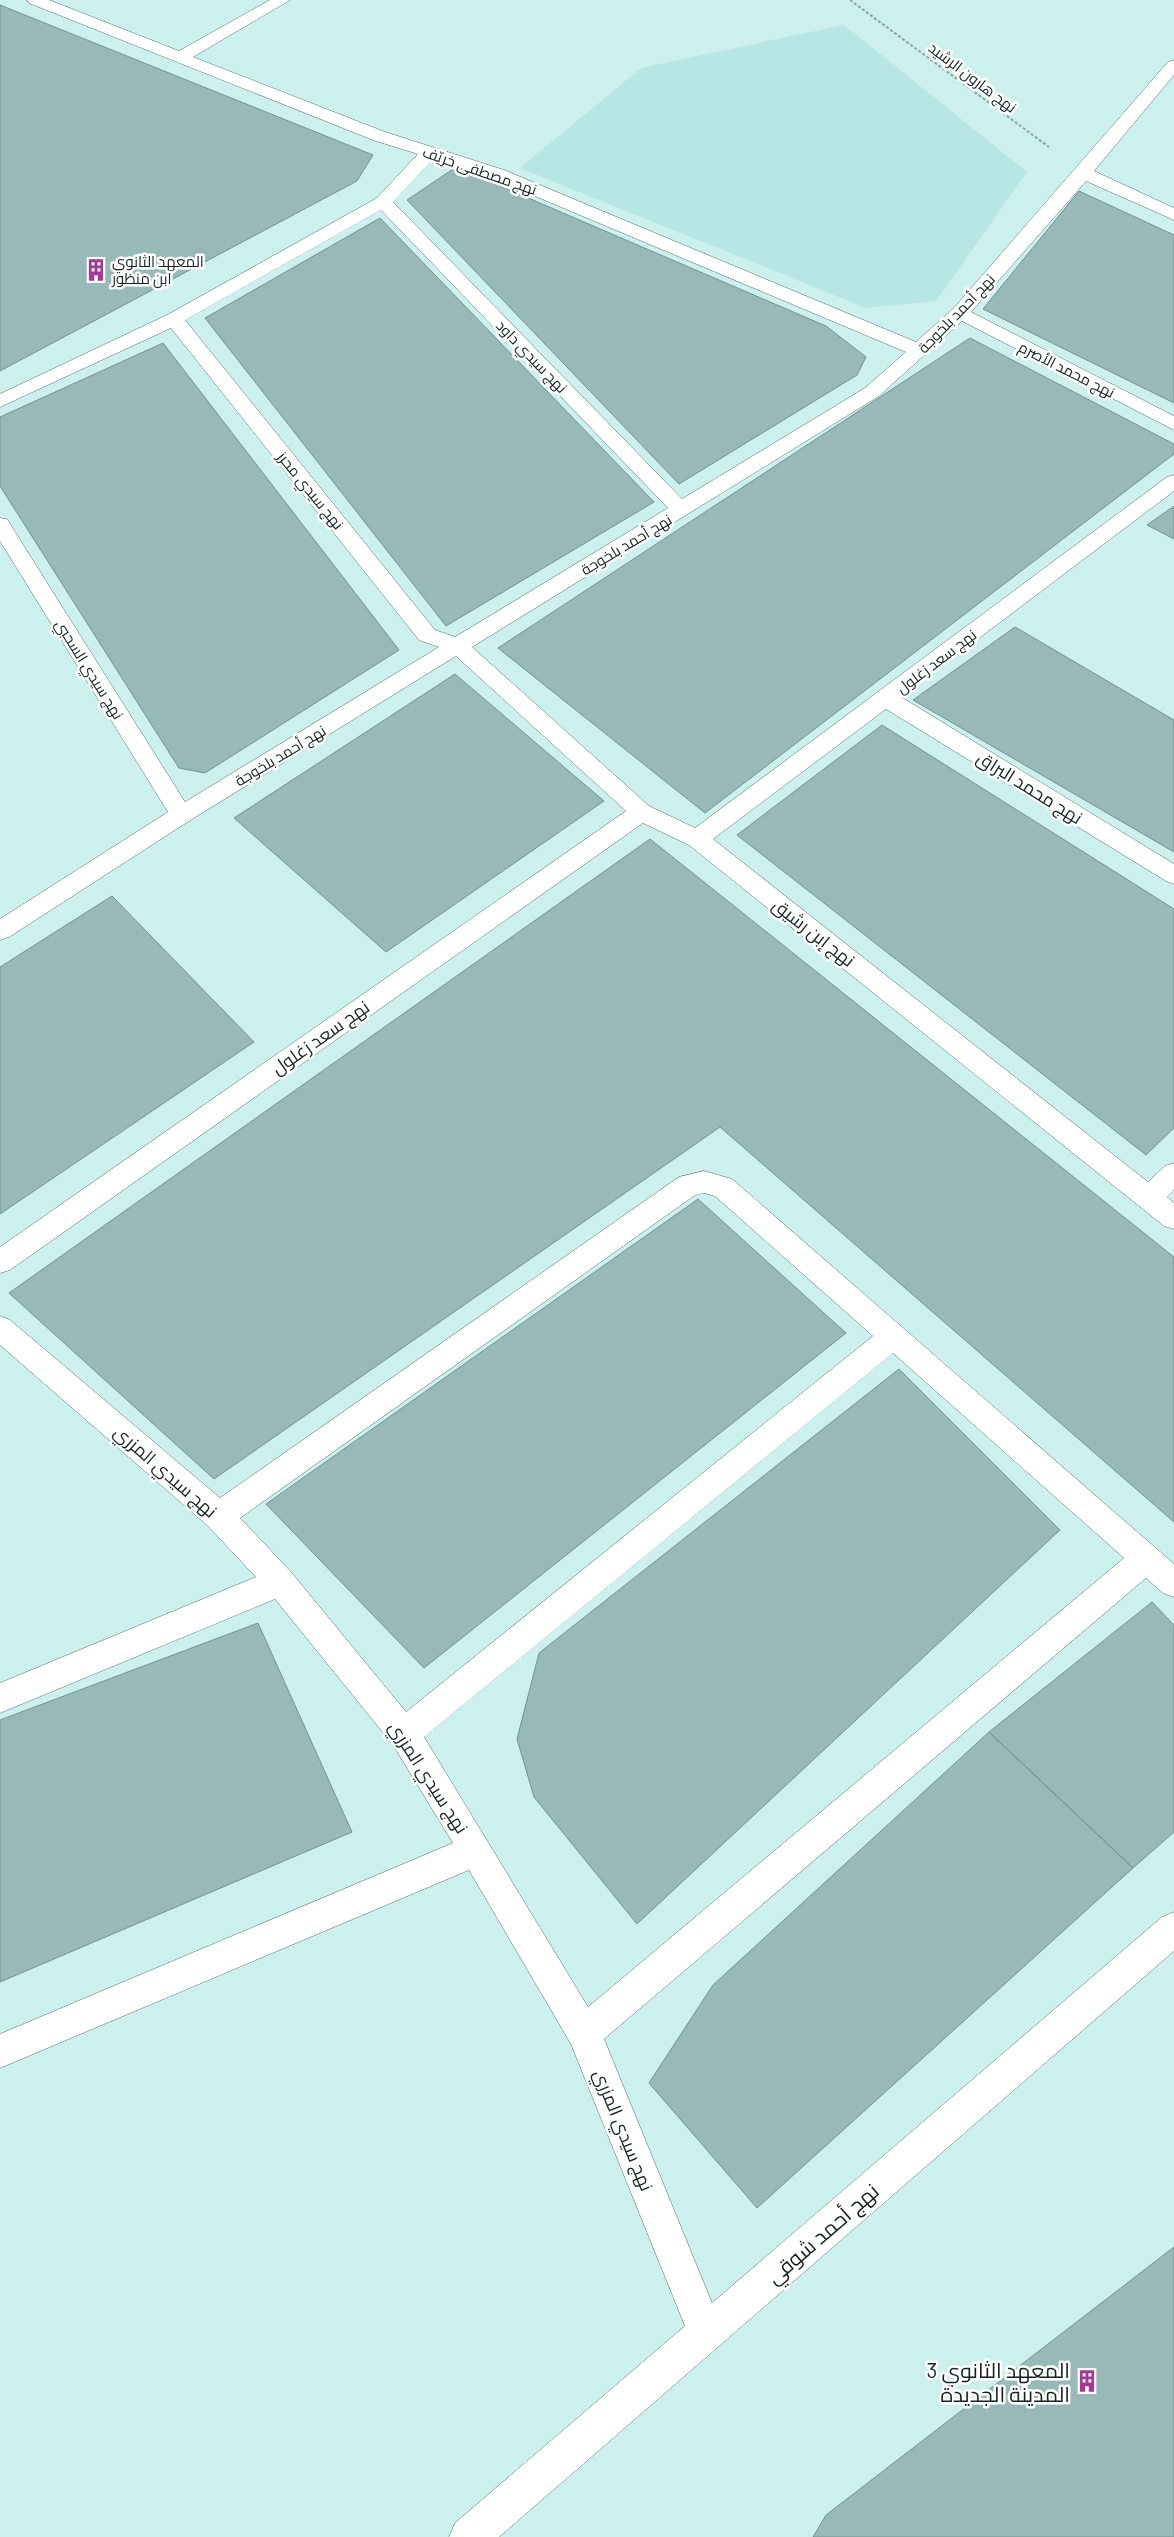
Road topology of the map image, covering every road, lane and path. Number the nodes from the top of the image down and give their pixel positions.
1 (282, 0) edge
2 (850, 0) edge
3 (46, 2) edge
4 (180, 57) junction
5 (1174, 65) edge
6 (430, 152) junction
7 (1083, 173) junction
8 (383, 202) junction
9 (1174, 215) edge
10 (960, 313) junction
11 (174, 320) junction
12 (920, 351) junction
13 (0, 401) edge
14 (1174, 424) edge
15 (1174, 481) edge
16 (681, 510) junction
17 (0, 524) edge
18 (458, 646) junction
19 (887, 699) junction
20 (641, 812) junction
21 (180, 815) junction
22 (697, 839) junction
23 (1174, 875) edge
24 (0, 931) edge
25 (1174, 1174) edge
26 (1149, 1197) junction
27 (1174, 1218) edge
28 (0, 1262) edge
29 (0, 1328) edge
30 (892, 1338) junction
31 (219, 1516) junction
32 (1146, 1559) junction
33 (280, 1582) junction
34 (1174, 1583) edge
35 (0, 1698) edge
36 (404, 1734) junction
37 (476, 1850) junction
38 (1174, 1929) edge
39 (584, 2033) junction
40 (0, 2051) edge
41 (706, 2333) junction
42 (469, 2537) edge

1 - 4 street
2 - 7 path, نهج هارون الرشيد
3 - 4 street, نهج مصطفى خريّف
4 - 6 street, نهج مصطفى خريّف
5 - 7 street, نهج أحمد بلخوجة
6 - 8 street
6 - 12 street, نهج مصطفى خريّف
7 - 9 street
7 - 10 street, نهج أحمد بلخوجة
8 - 11 street
8 - 16 street, نهج سيدي داود
10 - 12 street, نهج أحمد بلخوجة
10 - 14 street, نهج محمد الأصرم
11 - 13 street
11 - 18 street, نهج سيدي محرز
12 - 16 street, نهج أحمد بلخوجة
15 - 19 street, نهج سعد زغلول
16 - 18 street, نهج أحمد بلخوجة
17 - 21 street, نهج سيدي السحبي
18 - 20 street, نهج إبن رشيق
18 - 21 street, نهج أحمد بلخوجة
19 - 22 street, نهج سعد زغلول
19 - 23 street, نهج محمد البراق
20 - 22 street, نهج إبن رشيق
20 - 28 street, نهج سعد زغلول
21 - 24 street, نهج أحمد بلخوجة
22 - 26 street, نهج إبن رشيق
25 - 26 street
26 - 27 street, نهج إبن رشيق
29 - 31 street, نهج سيدي المزري
30 - 31 street
30 - 32 street
30 - 36 street
31 - 33 street, نهج سيدي المزري
32 - 34 street
32 - 39 street
33 - 35 street
33 - 36 street, نهج سيدي المزري
36 - 37 street, نهج سيدي المزري
37 - 39 street, نهج سيدي المزري
37 - 40 street
38 - 41 street, نهج أحمد شوقي
39 - 41 street, نهج سيدي المزري
41 - 42 street, نهج أحمد شوقي

